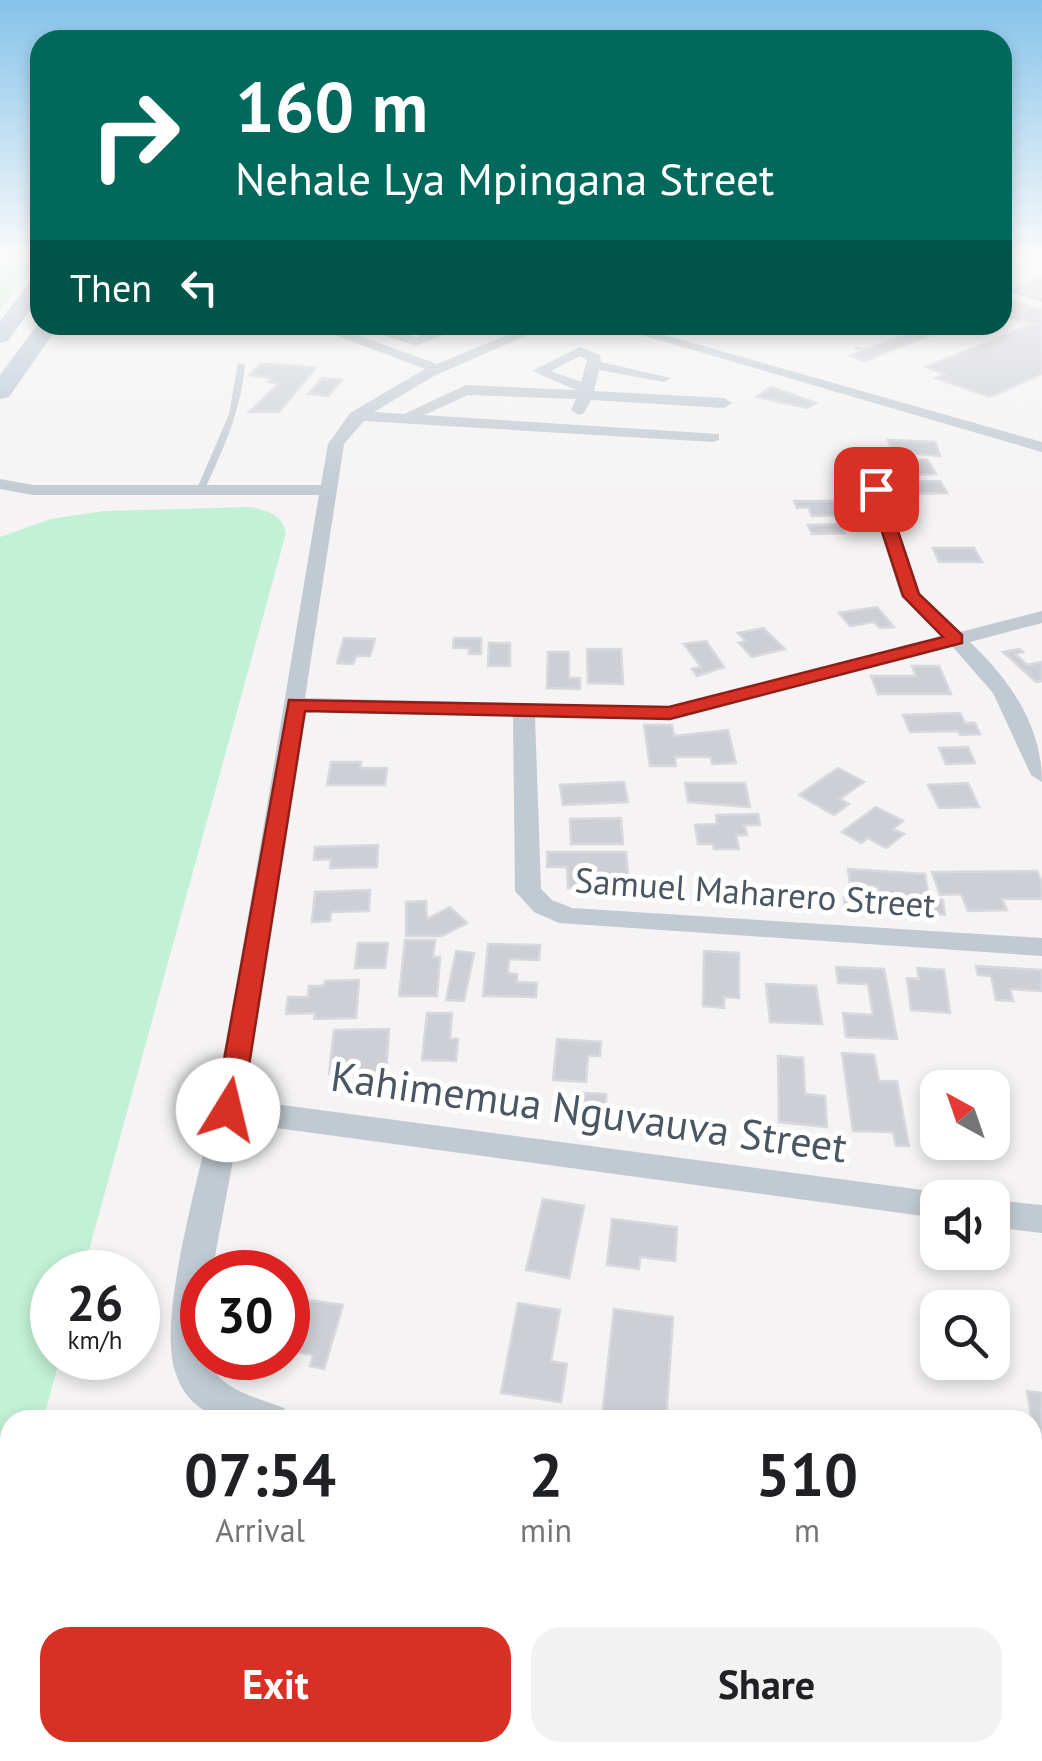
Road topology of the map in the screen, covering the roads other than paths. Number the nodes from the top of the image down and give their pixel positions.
1 (41, 335) edge
2 (397, 335) edge
3 (435, 335) edge
4 (520, 335) edge
5 (649, 335) edge
6 (344, 336) edge
7 (241, 365) dead end
8 (595, 365) junction
9 (441, 370) junction
10 (664, 378) dead end
11 (0, 392) edge
12 (586, 392) junction
13 (724, 402) dead end
14 (356, 416) junction
15 (405, 419) junction
16 (572, 428) junction
17 (713, 437) dead end
18 (1042, 446) edge
19 (864, 453) dead end
20 (0, 484) edge
21 (34, 490) junction
22 (330, 490) junction
23 (200, 491) junction
24 (0, 496) edge
25 (1042, 617) edge
26 (956, 639) junction
27 (296, 704) junction
28 (524, 712) junction
29 (1042, 775) edge
30 (1042, 947) edge
31 (228, 1110) junction
32 (920, 1203) edge
33 (1010, 1215) edge
34 (1042, 1219) edge
35 (237, 1410) edge

1 - 11 main road
2 - 3 street
4 - 9 street
5 - 18 street
6 - 9 street
7 - 23 lane
8 - 10 street
8 - 12 street
8 - 12 street
9 - 14 street
12 - 13 street
12 - 15 street
12 - 16 street
14 - 15 street
14 - 22 street
15 - 16 street
16 - 17 street
19 - 26 street
20 - 21 street
21 - 23 street
21 - 24 street
22 - 23 street
22 - 27 street
25 - 26 street
26 - 28 street
26 - 29 street
27 - 28 street
27 - 31 street
28 - 30 street, Samuel Maharero Street
31 - 32 street, Kahimemua Nguvauva Street
31 - 35 street
33 - 34 street

